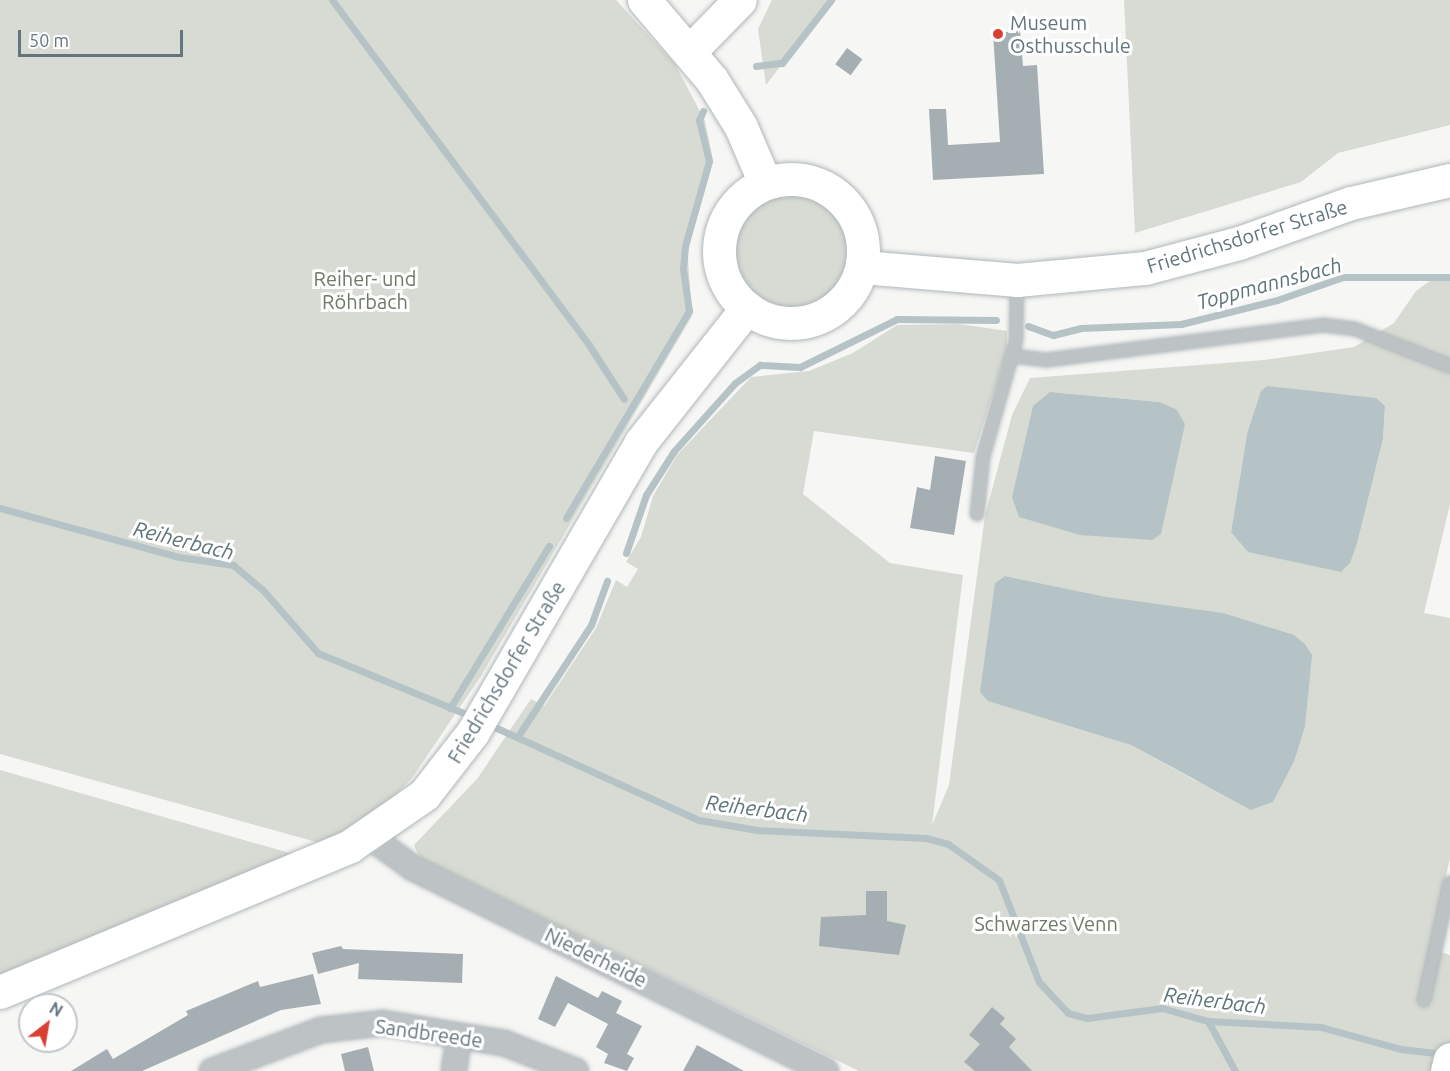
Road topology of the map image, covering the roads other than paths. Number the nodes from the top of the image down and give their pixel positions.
1 (644, 0) edge
2 (740, 0) edge
3 (690, 51) junction
4 (1450, 180) edge
5 (765, 183) junction
6 (862, 267) junction
7 (1017, 280) junction
8 (747, 308) junction
9 (1013, 356) junction
10 (1450, 366) edge
11 (977, 514) dead end
12 (369, 836) junction
13 (1450, 884) edge
14 (0, 992) edge
15 (1424, 1000) dead end
16 (459, 1037) junction
17 (1450, 1059) edge
18 (212, 1071) edge
19 (454, 1071) edge
20 (576, 1071) edge
21 (826, 1071) edge
22 (1447, 1071) edge

1 - 3 main road
2 - 3 main road
3 - 5 main road
4 - 7 main road, Friedrichsdorfer Straße
5 - 6 main road
5 - 8 main road
6 - 7 main road, Friedrichsdorfer Straße
6 - 8 main road
7 - 9 lane
8 - 12 main road, Friedrichsdorfer Straße
9 - 10 lane
9 - 11 lane
12 - 14 main road, Friedrichsdorfer Straße
12 - 21 street, Niederheide
13 - 15 lane
16 - 18 street, Sandbreede
16 - 19 street
16 - 20 street, Sandbreede
17 - 22 main road

